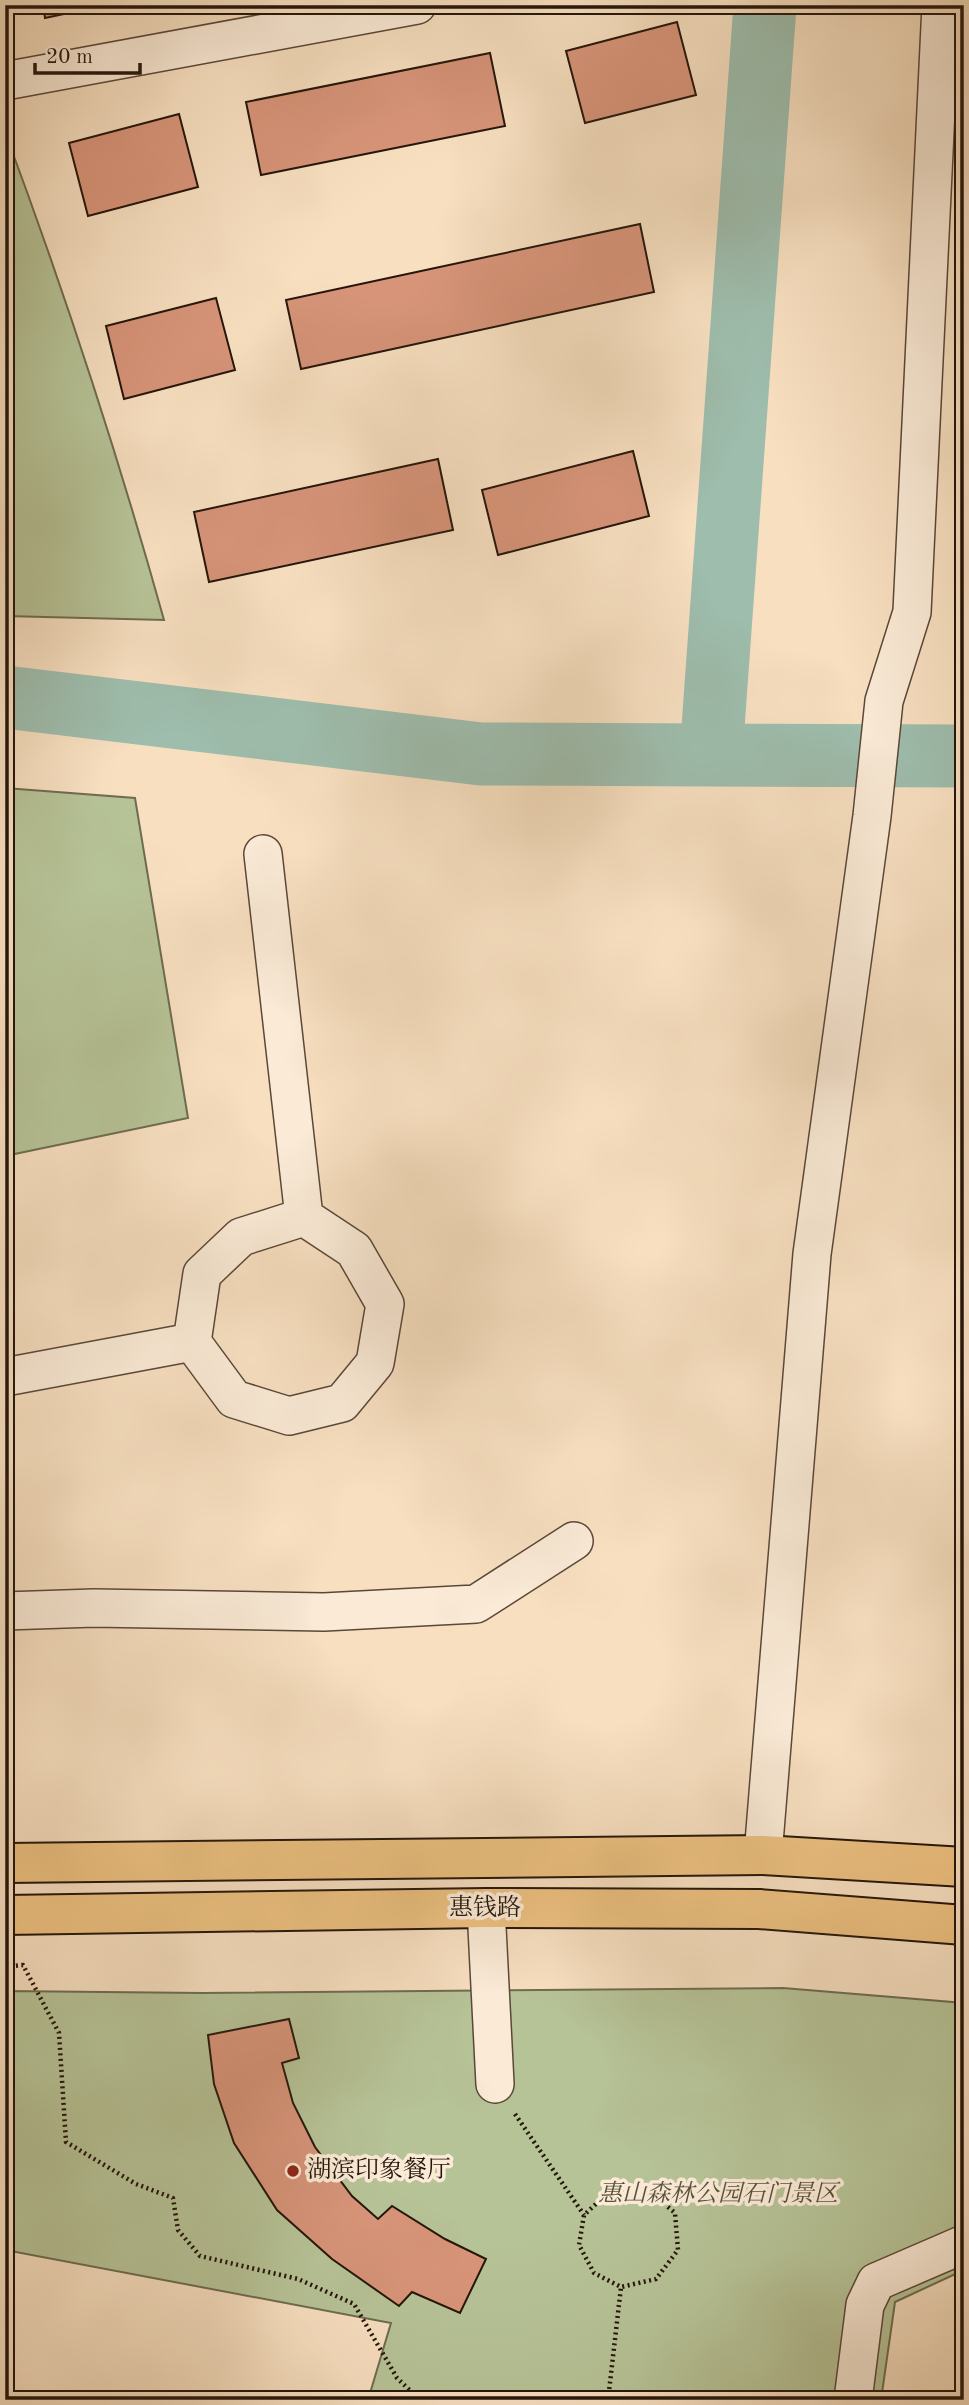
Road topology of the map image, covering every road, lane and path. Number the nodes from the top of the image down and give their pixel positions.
1 (417, 5) edge
2 (941, 5) edge
3 (5, 81) edge
4 (263, 854) dead end
5 (304, 1217) junction
6 (192, 1342) junction
7 (5, 1377) edge
8 (573, 1541) dead end
9 (5, 1611) edge
10 (763, 1855) junction
11 (5, 1863) edge
12 (964, 1867) edge
13 (486, 1908) junction
14 (5, 1915) edge
15 (964, 1924) edge
16 (5, 1967) edge
17 (495, 2084) joint
18 (584, 2215) junction
19 (964, 2244) edge
20 (621, 2287) junction
21 (420, 2400) edge
22 (608, 2400) edge
23 (853, 2400) edge

1 - 3 street
2 - 10 street
4 - 5 street
5 - 6 street
5 - 6 street
6 - 7 street
8 - 9 street
10 - 11 main road
10 - 12 main road
13 - 14 main road, 惠钱路
13 - 15 main road, 惠钱路
13 - 17 street
16 - 21 path
17 - 18 path
18 - 20 path
18 - 20 path
19 - 23 street
20 - 22 path

